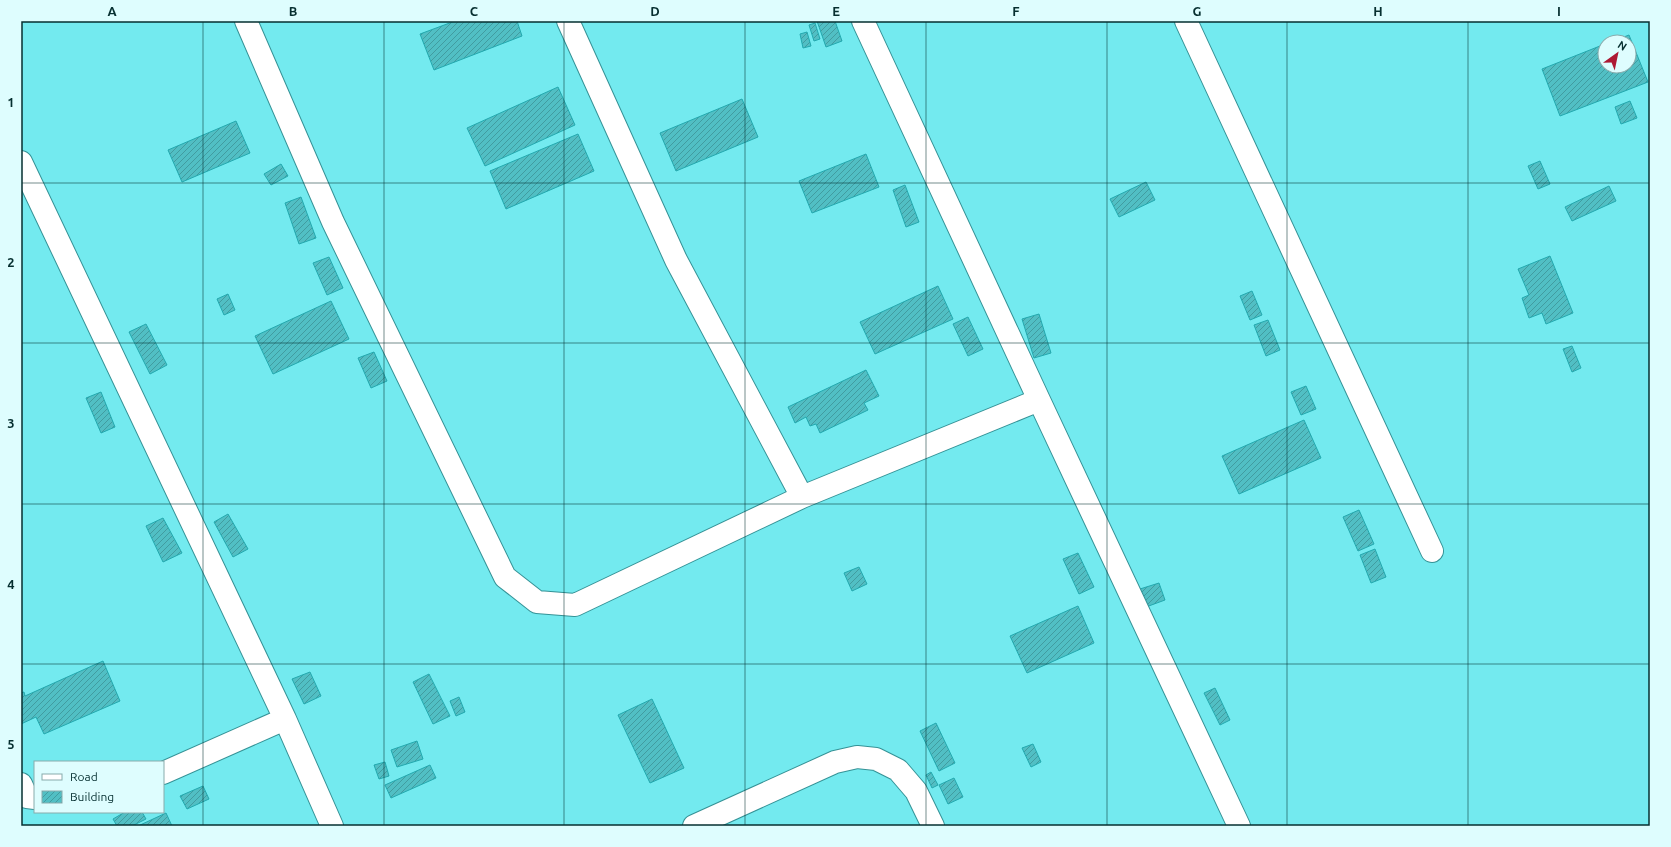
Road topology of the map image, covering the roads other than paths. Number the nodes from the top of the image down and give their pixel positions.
1 (246, 21) edge
2 (568, 21) edge
3 (863, 21) edge
4 (1186, 21) edge
5 (21, 162) edge
6 (1039, 400) junction
7 (802, 497) junction
8 (1432, 551) dead end
9 (285, 720) junction
10 (164, 773) edge
11 (21, 784) edge
12 (34, 798) edge
13 (332, 826) edge
14 (694, 826) edge
15 (933, 826) edge
16 (1239, 826) edge

1 - 7 street
2 - 7 street
3 - 6 street
4 - 8 street
5 - 9 street
6 - 7 street
6 - 16 street
9 - 10 street
9 - 13 street
11 - 12 street
14 - 15 street

